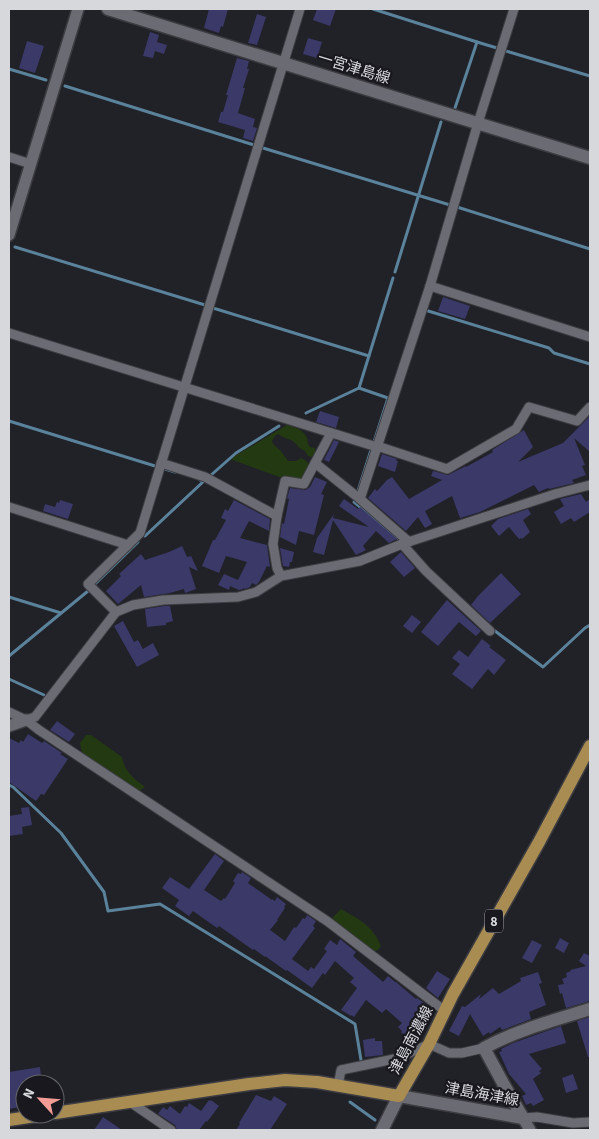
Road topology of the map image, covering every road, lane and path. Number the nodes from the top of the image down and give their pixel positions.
1 (78, 9) edge
2 (108, 9) edge
3 (300, 9) edge
4 (514, 9) edge
5 (283, 63) junction
6 (478, 123) junction
7 (9, 157) edge
8 (590, 158) edge
9 (31, 164) junction
10 (9, 236) edge
11 (430, 286) junction
12 (9, 333) edge
13 (590, 337) edge
14 (184, 387) junction
15 (590, 407) edge
16 (331, 433) junction
17 (377, 447) junction
18 (161, 463) junction
19 (315, 463) junction
20 (590, 485) edge
21 (360, 499) junction
22 (9, 507) edge
23 (277, 516) junction
24 (406, 543) junction
25 (128, 545) junction
26 (280, 576) junction
27 (116, 612) junction
28 (490, 631) dead end
29 (9, 712) edge
30 (26, 720) junction
31 (9, 726) edge
32 (590, 746) edge
33 (590, 1010) edge
34 (445, 1011) junction
35 (429, 1044) junction
36 (484, 1048) junction
37 (338, 1086) junction
38 (399, 1096) junction
39 (130, 1102) junction
40 (65, 1112) edge
41 (523, 1118) junction
42 (590, 1122) edge
43 (171, 1130) edge
44 (382, 1130) edge
45 (530, 1130) edge

1 - 9 street
2 - 5 main road, 一宮津島線
3 - 5 street
4 - 6 street
5 - 6 main road, 一宮津島線
5 - 14 street
6 - 8 main road, 一宮津島線
6 - 11 street
7 - 9 street
9 - 10 street
11 - 13 street
11 - 17 street
12 - 14 street
14 - 16 street
14 - 18 street
15 - 17 street
16 - 17 street
16 - 19 street
17 - 21 street
18 - 23 street
18 - 25 street
19 - 21 street
19 - 23 street
20 - 24 street
21 - 24 street
22 - 25 street
23 - 26 street
24 - 26 street
24 - 28 street
25 - 27 street
26 - 27 street
27 - 30 street
29 - 30 street
30 - 31 street
30 - 34 street
32 - 34 main road, 津島南濃線 / 8
33 - 36 main road
34 - 35 main road, 津島南濃線 / 8
35 - 36 street
35 - 37 street
35 - 38 main road, 津島南濃線 / 8
36 - 41 main road, 津島海津線
37 - 38 main road, 津島南濃線
37 - 39 main road, 津島南濃線
38 - 41 main road, 津島海津線
38 - 44 main road
39 - 40 main road, 津島南濃線
39 - 43 street
41 - 42 street
41 - 45 street

